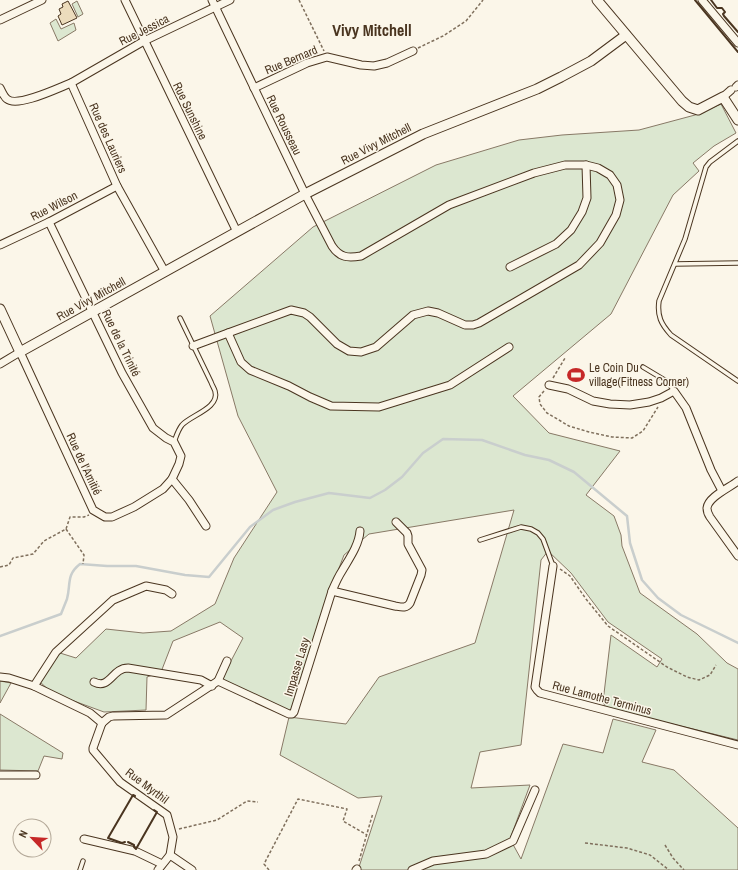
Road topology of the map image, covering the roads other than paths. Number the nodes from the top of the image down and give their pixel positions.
1 (42, 0) edge
2 (125, 0) edge
3 (230, 0) edge
4 (597, 0) edge
5 (702, 0) edge
6 (214, 3) edge
7 (0, 20) edge
8 (626, 35) junction
9 (144, 41) junction
10 (738, 43) edge
11 (413, 51) road end
12 (71, 83) junction
13 (735, 87) edge
14 (0, 88) edge
15 (254, 88) junction
16 (723, 97) junction
17 (738, 120) edge
18 (738, 141) edge
19 (586, 165) junction
20 (117, 186) junction
21 (306, 194) junction
22 (49, 222) junction
23 (237, 232) junction
24 (0, 245) edge
25 (738, 263) edge
26 (675, 264) junction
27 (510, 267) dead end
28 (165, 272) junction
29 (0, 309) edge
30 (93, 312) junction
31 (180, 318) dead end
32 (228, 333) junction
33 (193, 346) junction
34 (509, 347) dead end
35 (20, 352) junction
36 (0, 364) edge
37 (643, 367) dead end
38 (738, 381) edge
39 (549, 385) road end
40 (674, 391) junction
41 (174, 442) junction
42 (172, 478) junction
43 (738, 481) edge
44 (722, 491) junction
45 (396, 522) dead end
46 (206, 526) dead end
47 (360, 531) dead end
48 (480, 540) dead end
49 (738, 556) edge
50 (553, 566) joint
51 (332, 591) junction
52 (172, 594) dead end
53 (227, 661) dead end
54 (0, 677) edge
55 (94, 682) dead end
56 (215, 684) junction
57 (34, 686) junction
58 (102, 723) junction
59 (738, 745) edge
60 (0, 775) edge
61 (36, 775) dead end
62 (535, 790) dead end
63 (84, 839) dead end
64 (170, 856) junction
65 (83, 861) dead end
66 (160, 867) edge
67 (80, 870) edge
68 (192, 870) edge
69 (412, 870) edge

1 - 7 street
2 - 9 street, Rue Sunshine
3 - 6 street, Rue Jessica
4 - 8 street
5 - 10 street
6 - 9 street, Rue Jessica
6 - 15 street, Rue Rousseau
8 - 16 street
8 - 21 street, Rue Vivy Mitchell
9 - 12 street, Rue Jessica
9 - 23 street, Rue Sunshine
11 - 15 street, Rue Bernard
12 - 14 street
12 - 20 street, Rue des Lauriers
13 - 16 street
15 - 21 street, Rue Rousseau
16 - 17 street
18 - 26 lane
19 - 21 street, Rue Rousseau
19 - 27 street
19 - 32 street
20 - 22 street, Rue Wilson
20 - 28 street, Rue des Lauriers
21 - 23 street, Rue Vivy Mitchell
22 - 24 street, Rue Wilson
22 - 30 street, Rue de la Trinité
23 - 28 street, Rue Vivy Mitchell
25 - 26 lane
26 - 38 lane
28 - 30 street, Rue Vivy Mitchell
29 - 35 street
30 - 35 street, Rue Vivy Mitchell
30 - 41 street, Rue de la Trinité
31 - 33 lane
32 - 33 street
32 - 34 street
33 - 41 lane
35 - 36 street, Rue Vivy Mitchell
35 - 42 street, Rue de l'Amitié
37 - 40 lane
39 - 40 street
40 - 44 street
41 - 42 street, Rue de l'Amitié
42 - 46 street
43 - 44 street
44 - 49 street
45 - 51 street
47 - 51 street
48 - 50 lane
50 - 59 street, Rue Lamothe Terminus
51 - 56 street, Impasse Lasy
52 - 57 street
53 - 56 street
54 - 57 street
55 - 56 street
56 - 58 street
57 - 58 street
58 - 64 street, Rue Myrthil
60 - 61 street
62 - 69 street
63 - 66 street
64 - 66 street
64 - 68 street
65 - 67 lane

